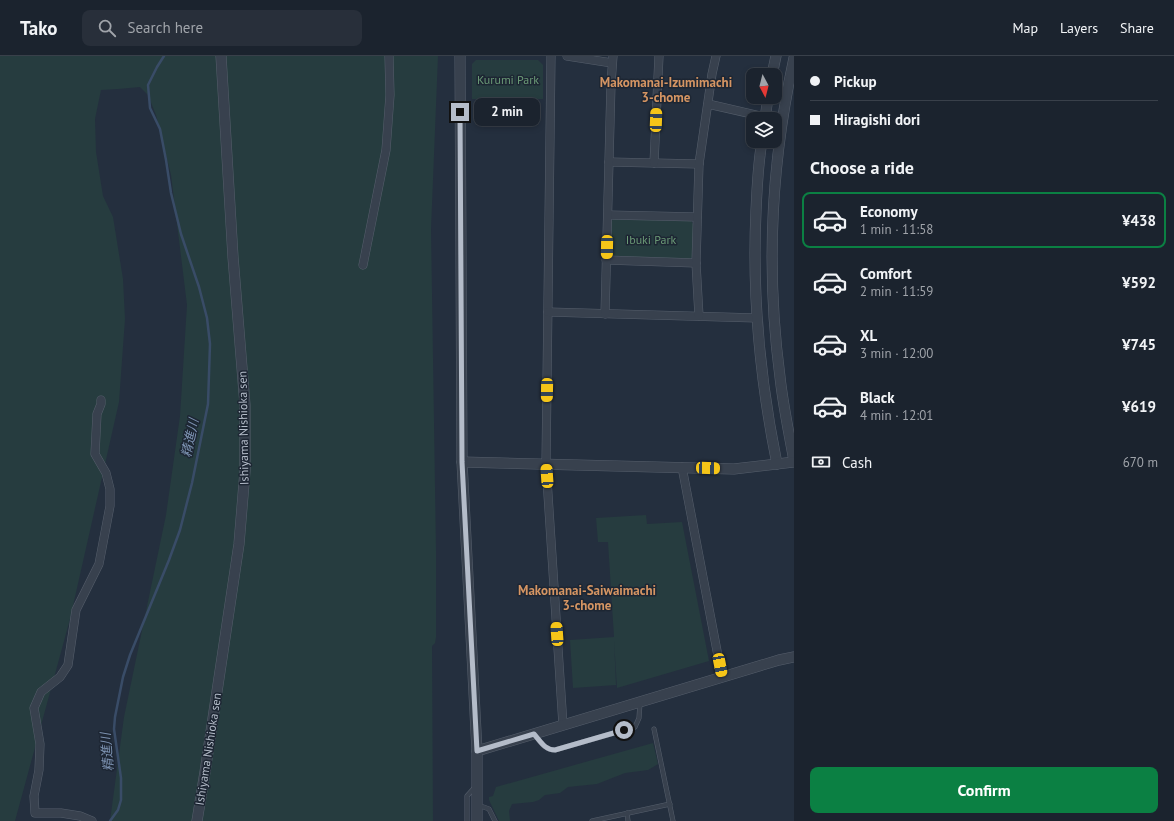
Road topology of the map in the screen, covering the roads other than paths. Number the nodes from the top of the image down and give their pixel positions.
1 (221, 56) edge
2 (389, 56) edge
3 (460, 56) edge
4 (551, 56) edge
5 (567, 56) edge
6 (659, 56) edge
7 (716, 56) edge
8 (776, 56) edge
9 (794, 58) edge
10 (613, 60) edge
11 (773, 68) edge
12 (708, 104) junction
13 (746, 113) edge
14 (761, 148) edge
15 (609, 162) junction
16 (654, 163) junction
17 (699, 164) junction
18 (608, 215) junction
19 (697, 217) junction
20 (606, 260) junction
21 (696, 263) junction
22 (363, 265) dead end
23 (548, 312) junction
24 (605, 314) junction
25 (699, 316) junction
26 (757, 318) junction
27 (101, 400) dead end
28 (794, 461) edge
29 (462, 462) junction
30 (546, 464) junction
31 (777, 464) junction
32 (682, 467) junction
33 (794, 657) edge
34 (722, 677) junction
35 (640, 702) junction
36 (563, 725) junction
37 (654, 729) dead end
38 (534, 734) junction
39 (477, 751) junction
40 (477, 785) junction
41 (477, 804) junction
42 (670, 804) junction
43 (627, 813) junction
44 (92, 821) edge
45 (197, 821) edge
46 (467, 821) edge
47 (477, 821) edge
48 (495, 821) edge
49 (592, 821) edge
50 (628, 821) edge
51 (673, 821) edge

1 - 45 street, Ishiyama Nishioka sen
2 - 22 street
3 - 29 street
4 - 23 street
5 - 10 street
6 - 16 street
7 - 12 street
8 - 11 street
9 - 28 street
10 - 15 street
12 - 13 street
12 - 17 street
14 - 26 street
15 - 16 street
15 - 18 street
16 - 17 street
17 - 19 street
18 - 19 street
18 - 20 street
19 - 21 street
20 - 21 street
20 - 24 street
21 - 25 street
23 - 24 street
23 - 30 street
24 - 25 street
25 - 26 street
26 - 31 street
27 - 44 street
28 - 31 street
29 - 30 street
29 - 39 street
30 - 32 street
30 - 36 street
31 - 32 street
32 - 34 street
33 - 34 street
34 - 35 street
35 - 36 street
35 - 38 lane
36 - 38 street
37 - 42 lane
38 - 39 street
39 - 40 street
40 - 41 street
40 - 46 lane
41 - 47 street
41 - 48 lane
42 - 43 lane
42 - 51 lane
43 - 49 lane
43 - 50 lane

